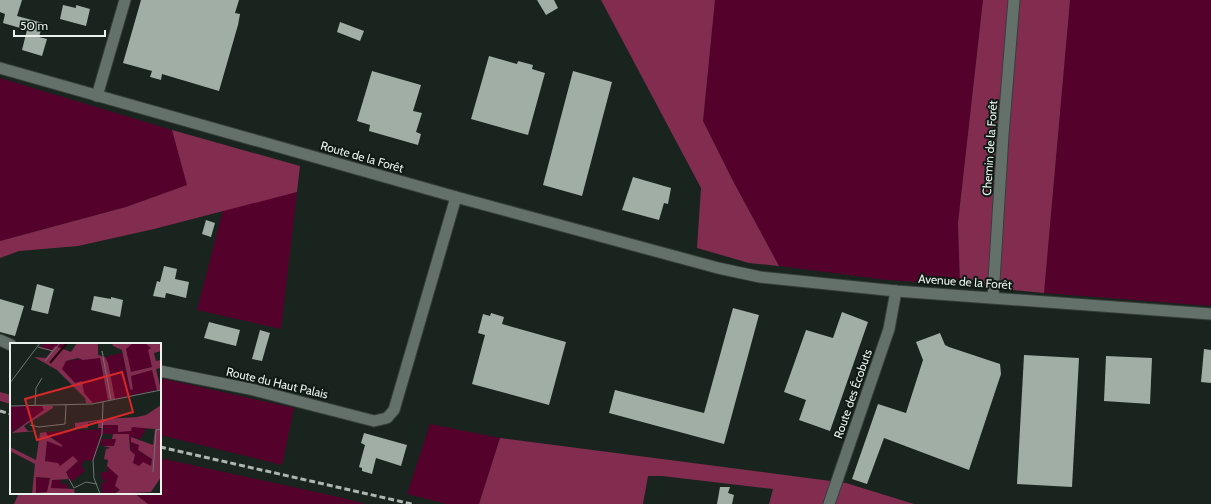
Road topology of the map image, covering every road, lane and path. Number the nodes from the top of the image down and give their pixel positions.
1 (125, 0) edge
2 (1014, 0) edge
3 (0, 68) edge
4 (98, 96) junction
5 (456, 197) junction
6 (718, 268) joint
7 (896, 291) junction
8 (992, 297) junction
9 (1211, 314) edge
10 (0, 340) edge
11 (10, 345) edge
12 (161, 371) edge
13 (829, 504) edge

1 - 4 street
2 - 8 street, Chemin de la Forêt
3 - 4 street, Route de la Forêt
4 - 5 street, Route de la Forêt
5 - 6 street, Route de la Forêt
5 - 12 street, Route du Haut Palais
6 - 7 street, Avenue de la Forêt
7 - 8 street, Avenue de la Forêt
7 - 13 street, Route des Écobuts
8 - 9 street, Avenue de la Forêt
10 - 11 street

